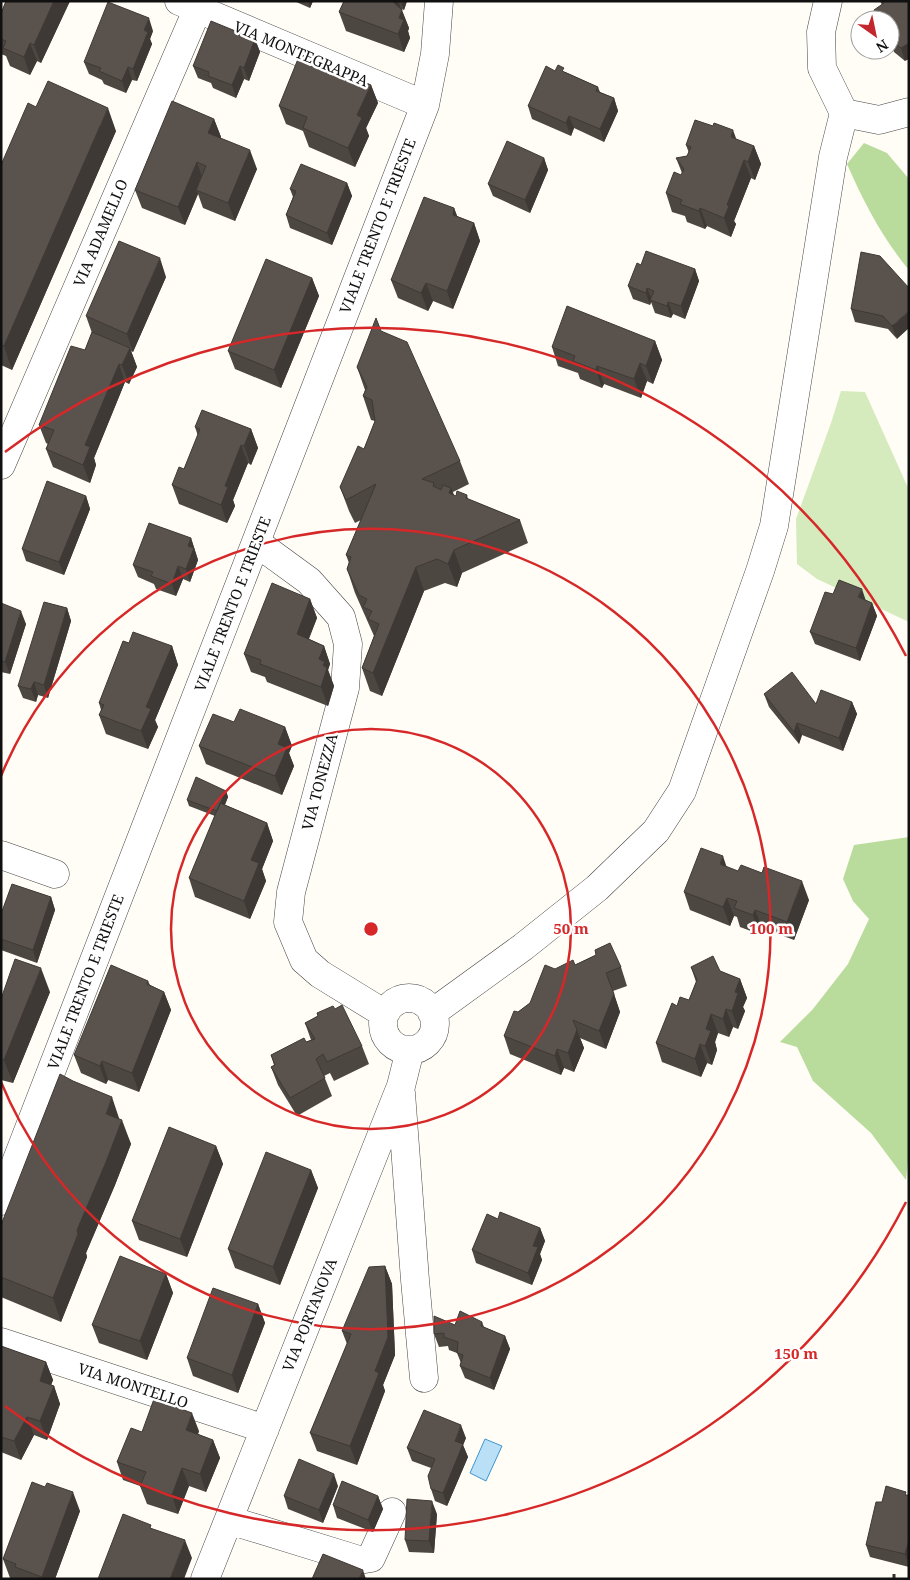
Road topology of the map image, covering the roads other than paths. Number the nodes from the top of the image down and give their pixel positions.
1 (439, 1) edge
2 (828, 1) edge
3 (192, 4) edge
4 (425, 105) junction
5 (909, 112) edge
6 (844, 113) junction
7 (1, 465) edge
8 (257, 543) junction
9 (1, 855) edge
10 (55, 874) dead end
11 (432, 1013) junction
12 (385, 1014) junction
13 (410, 1050) junction
14 (401, 1086) junction
15 (1, 1201) edge
16 (1, 1342) edge
17 (424, 1378) dead end
18 (265, 1429) junction
19 (392, 1512) dead end
20 (229, 1520) junction
21 (205, 1579) edge

1 - 4 street, VIALE TRENTO E TRIESTE
2 - 6 street
3 - 4 street, VIA MONTEGRAPPA
3 - 7 street, VIA ADAMELLO
4 - 8 street, VIALE TRENTO E TRIESTE
5 - 6 street
6 - 11 street
8 - 12 street, VIA TONEZZA
8 - 15 street, VIALE TRENTO E TRIESTE
9 - 10 street
11 - 12 street
11 - 13 street
12 - 13 street
13 - 14 street, VIA PORTANOVA
14 - 17 street
14 - 18 street, VIA PORTANOVA
16 - 18 street, VIA MONTELLO
18 - 20 street, VIA PORTANOVA
19 - 20 street
20 - 21 street, VIA PORTANOVA

